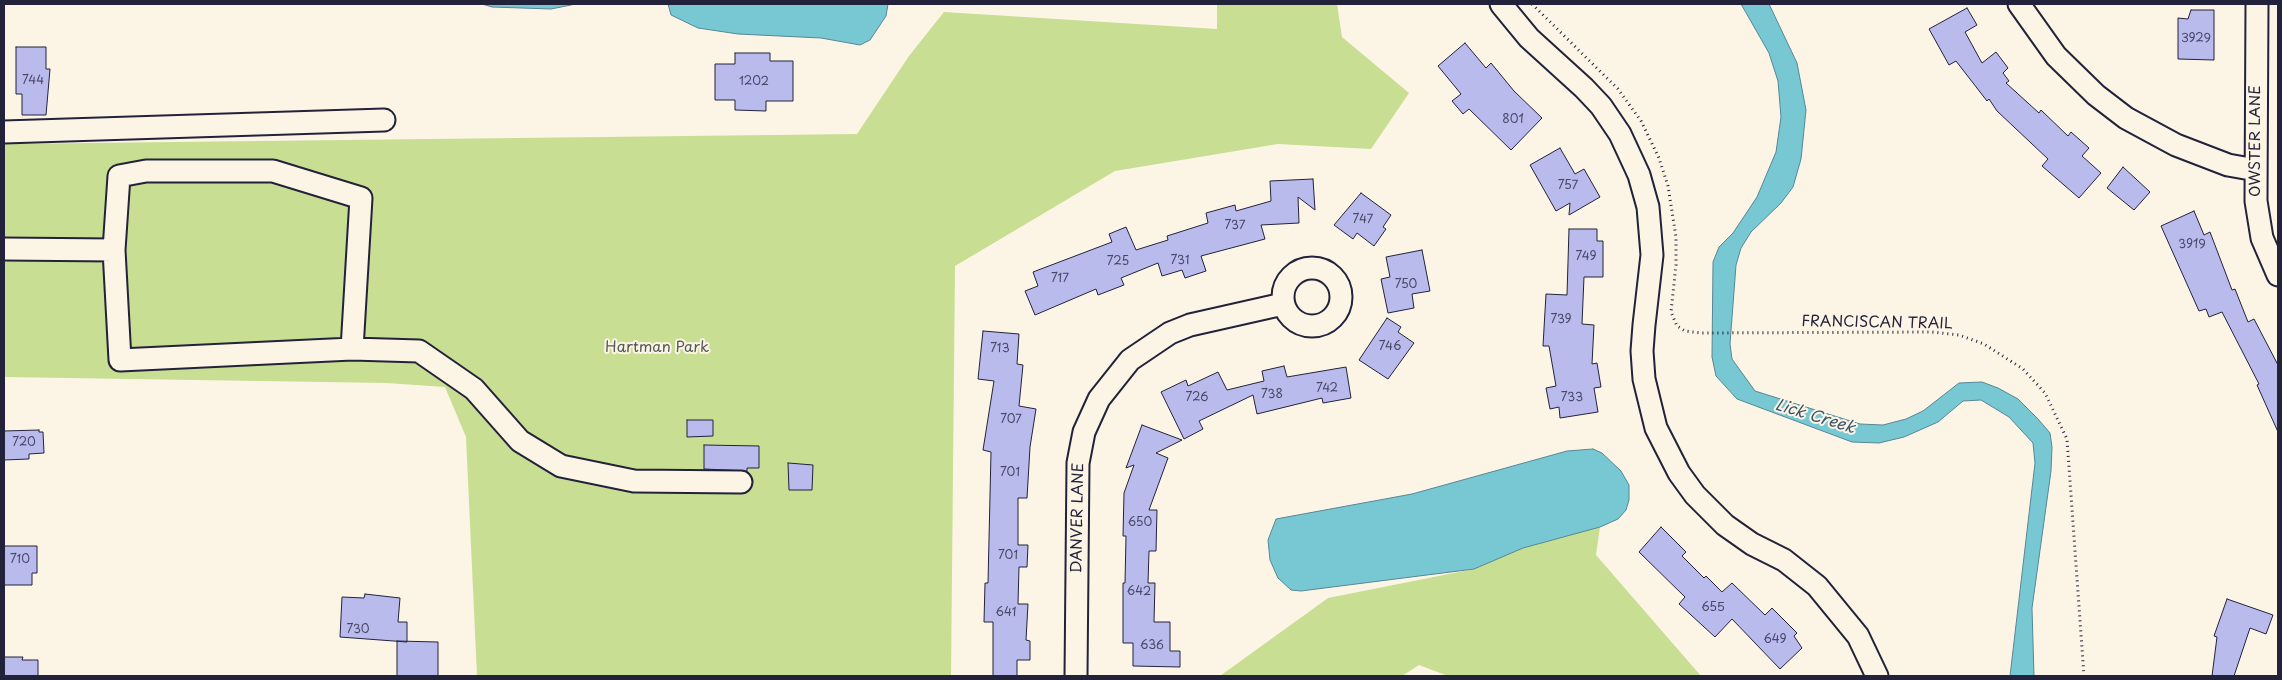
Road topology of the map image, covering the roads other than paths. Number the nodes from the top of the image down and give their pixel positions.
1 (1501, 4) edge
2 (2019, 4) edge
3 (2257, 4) edge
4 (384, 120) dead end
5 (4, 132) edge
6 (2256, 170) junction
7 (4, 249) edge
8 (114, 250) junction
9 (2278, 275) edge
10 (1284, 304) dead end
11 (352, 349) junction
12 (741, 482) dead end
13 (1076, 676) edge
14 (1877, 676) edge

1 - 14 street
2 - 6 street
3 - 6 street, OWSTER LANE
4 - 5 street
6 - 9 street, OWSTER LANE
7 - 8 street
8 - 11 street
8 - 11 street
10 - 13 street, DANVER LANE
11 - 12 street

